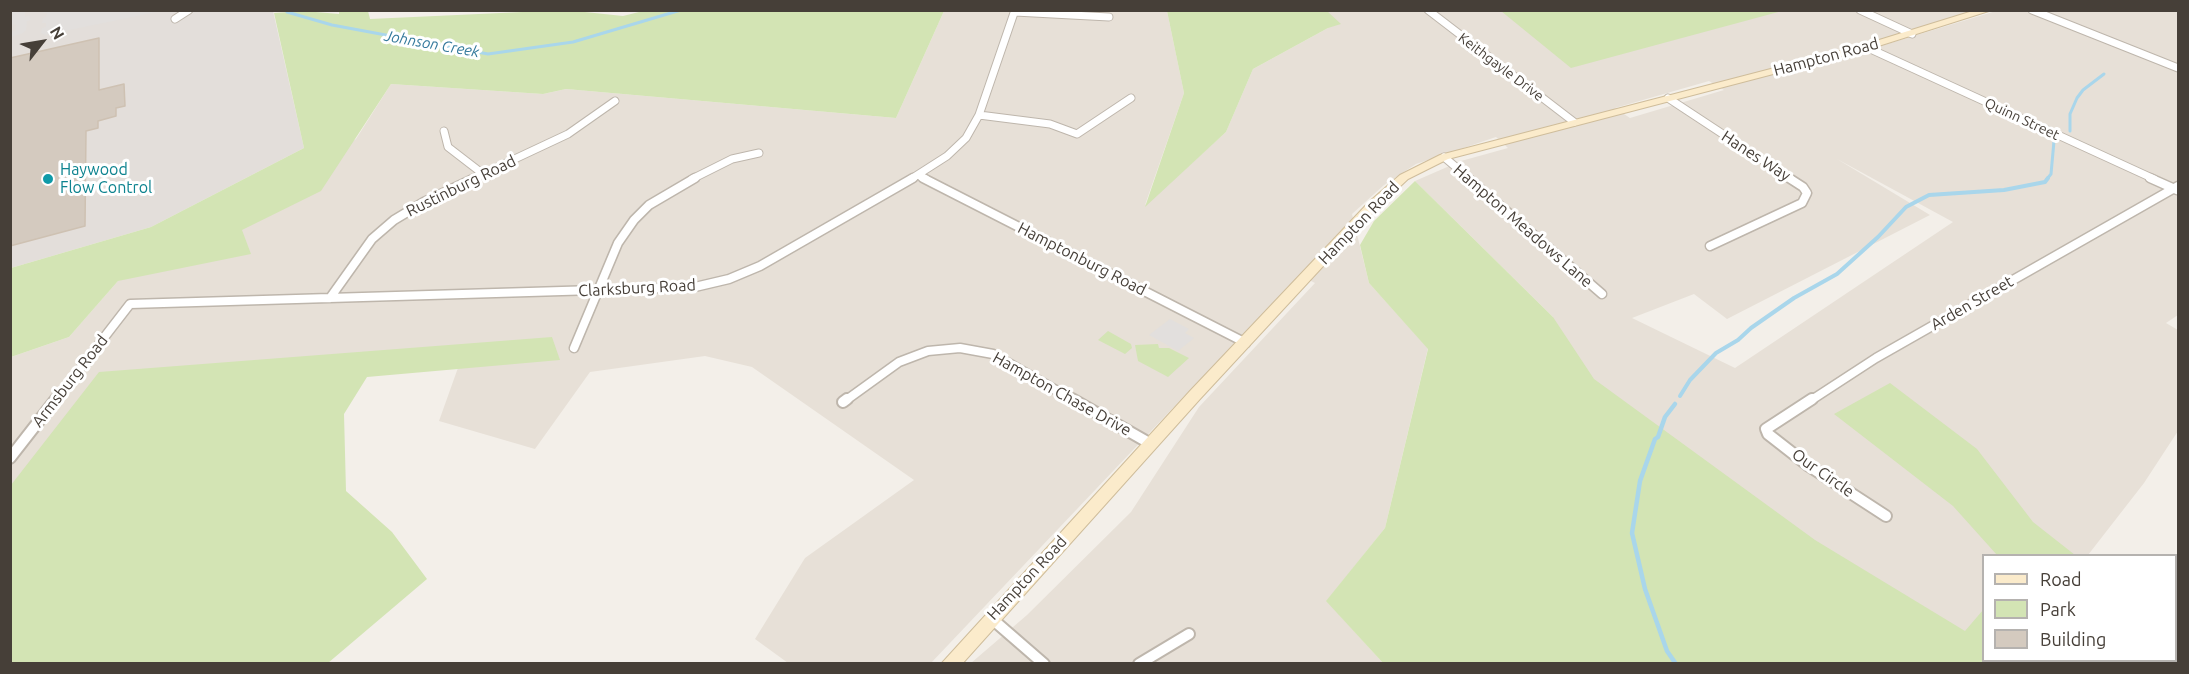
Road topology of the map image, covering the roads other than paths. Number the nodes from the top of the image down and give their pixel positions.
1 (189, 10) edge
2 (1428, 10) edge
3 (1860, 10) edge
4 (1988, 10) edge
5 (2032, 10) edge
6 (1015, 11) edge
7 (1109, 17) dead end
8 (175, 19) dead end
9 (1912, 34) junction
10 (1866, 47) junction
11 (2178, 68) edge
12 (1131, 98) dead end
13 (1668, 98) junction
14 (615, 101) dead end
15 (979, 115) junction
16 (1574, 122) junction
17 (444, 130) dead end
18 (759, 153) dead end
19 (1444, 157) junction
20 (483, 174) junction
21 (918, 175) junction
22 (2177, 188) edge
23 (1710, 246) dead end
24 (598, 291) junction
25 (1602, 294) dead end
26 (330, 298) junction
27 (130, 304) joint
28 (1246, 343) junction
29 (574, 348) dead end
30 (843, 402) dead end
31 (1769, 427) joint
32 (1151, 444) junction
33 (10, 458) edge
34 (1886, 516) dead end
35 (991, 618) junction
36 (1189, 634) dead end
37 (950, 663) edge
38 (1044, 663) edge
39 (1139, 663) edge

1 - 8 street
2 - 16 street, Keithgayle Drive
3 - 9 street
4 - 9 main road, Hampton Road
5 - 11 street
6 - 7 street
6 - 15 street, Clarksburg Road
9 - 10 main road, Hampton Road
10 - 13 main road, Hampton Road
10 - 22 street, Quinn Street
12 - 15 street
13 - 16 main road, Hampton Road
13 - 23 street, Hanes Way
14 - 20 street, Rustinburg Road
15 - 21 street, Clarksburg Road
16 - 19 main road, Hampton Road
17 - 20 street
18 - 24 street
19 - 25 street, Hampton Meadows Lane
19 - 28 main road, Hampton Road
20 - 26 street, Rustinburg Road
21 - 24 street, Clarksburg Road
21 - 28 street, Hamptonburg Road
22 - 31 street, Arden Street
24 - 26 street, Clarksburg Road
24 - 29 street
26 - 27 street, Clarksburg Road
27 - 33 street, Armsburg Road
28 - 32 main road, Hampton Road
30 - 32 street, Hampton Chase Drive
31 - 34 street, Our Circle
32 - 35 main road, Hampton Road
35 - 37 main road, Hampton Road
35 - 38 street
36 - 39 street

